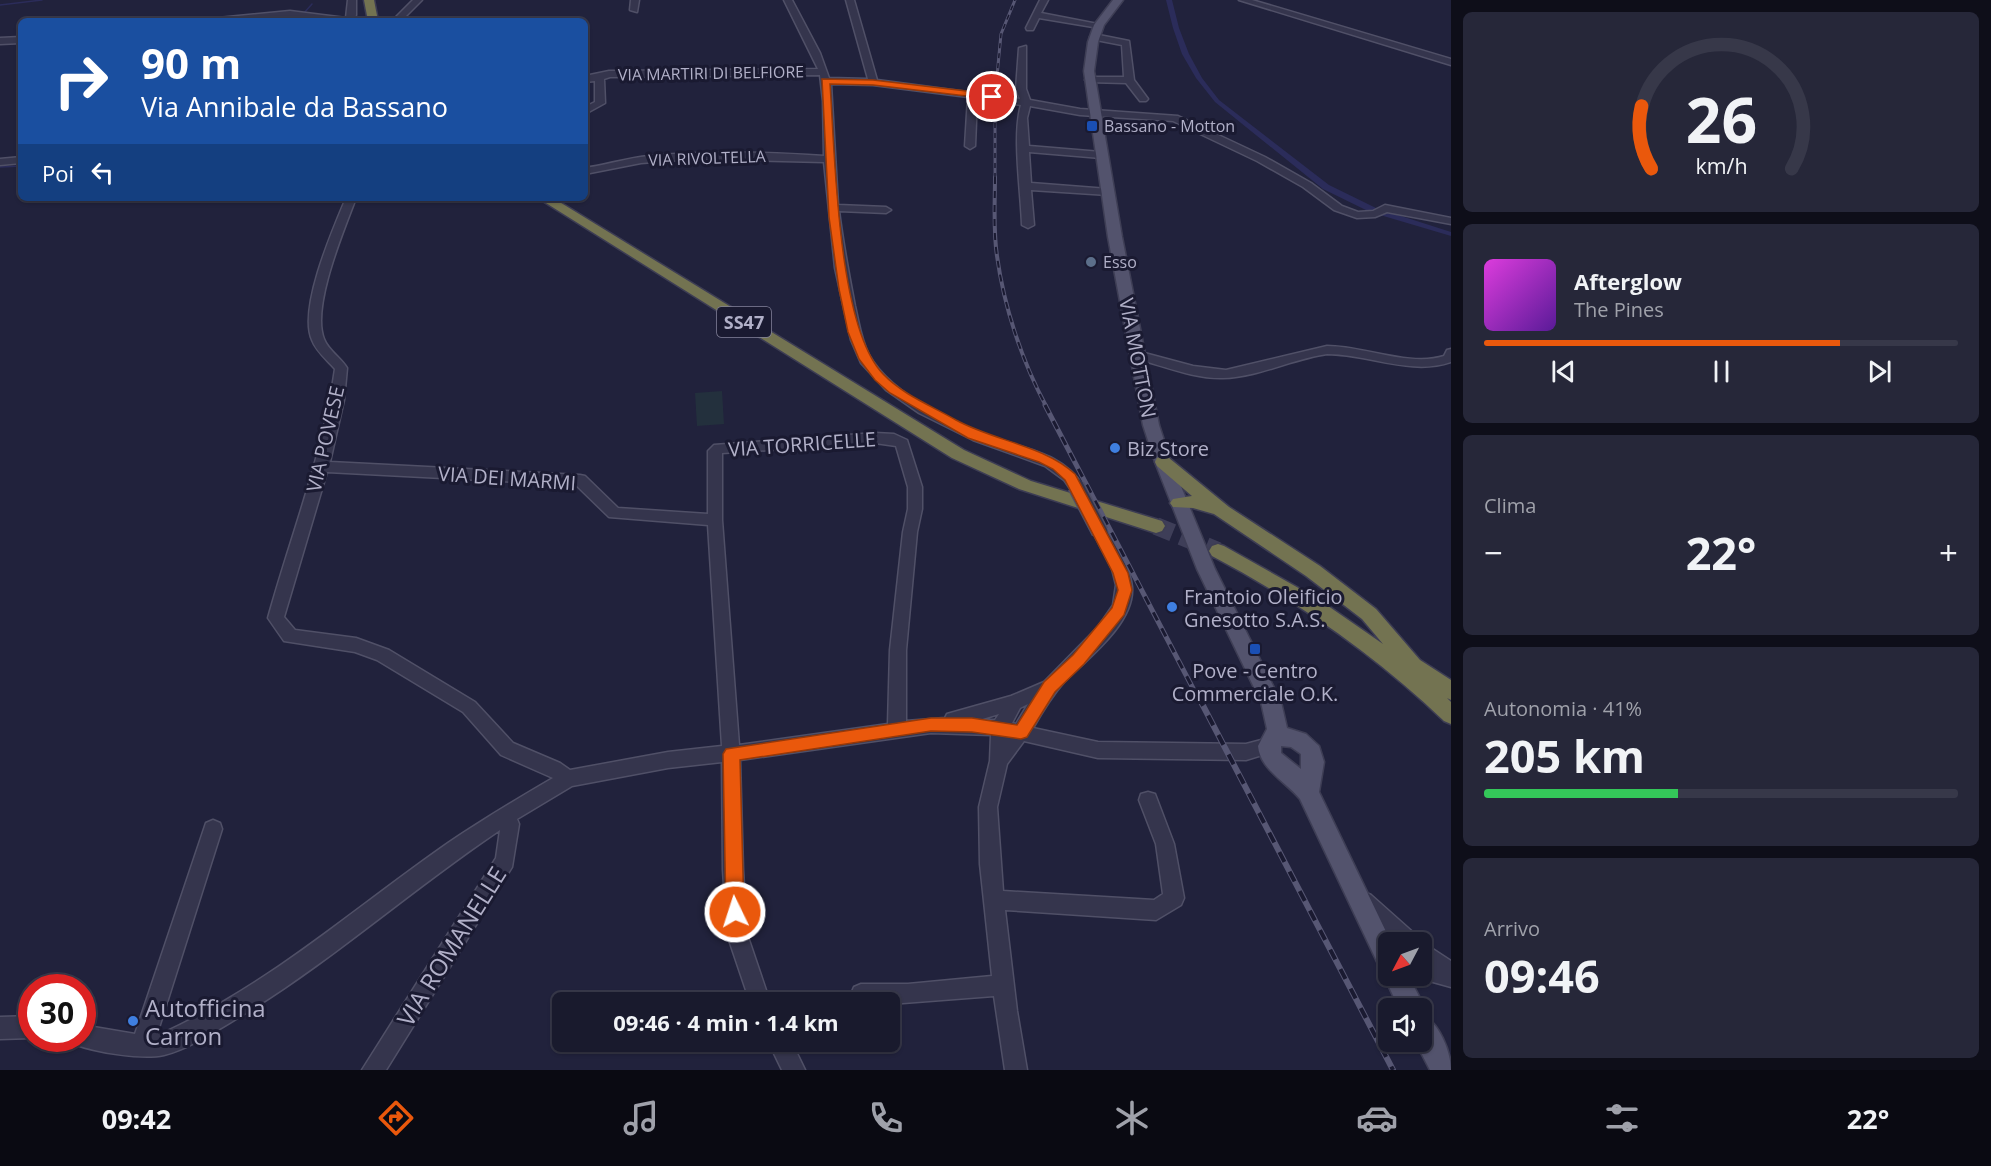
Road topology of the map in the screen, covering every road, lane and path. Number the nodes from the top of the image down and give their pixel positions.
1 (352, 0) edge
2 (364, 0) edge
3 (369, 0) edge
4 (418, 0) edge
5 (788, 0) edge
6 (850, 0) edge
7 (1044, 0) edge
8 (1118, 0) edge
9 (1243, 0) edge
10 (1036, 15) junction
11 (249, 18) edge
12 (324, 18) edge
13 (350, 18) edge
14 (367, 18) edge
15 (372, 18) edge
16 (399, 18) edge
17 (1030, 28) dead end
18 (1096, 31) junction
19 (18, 40) edge
20 (0, 41) edge
21 (1023, 48) dead end
22 (1451, 62) edge
23 (824, 77) junction
24 (599, 78) junction
25 (588, 79) edge
26 (1090, 80) junction
27 (1129, 80) junction
28 (873, 82) junction
29 (973, 94) junction
30 (1143, 99) dead end
31 (1026, 104) junction
32 (588, 109) edge
33 (1095, 113) junction
34 (970, 146) dead end
35 (1023, 149) junction
36 (1101, 155) junction
37 (830, 159) junction
38 (18, 160) edge
39 (0, 162) edge
40 (588, 170) edge
41 (1024, 186) junction
42 (1108, 192) junction
43 (350, 201) edge
44 (549, 201) edge
45 (560, 201) edge
46 (834, 208) junction
47 (886, 210) dead end
48 (1451, 222) edge
49 (1028, 225) dead end
50 (666, 270) junction
51 (1451, 353) edge
52 (1137, 355) junction
53 (1163, 462) junction
54 (322, 466) junction
55 (1179, 503) junction
56 (1222, 512) junction
57 (715, 520) junction
58 (1159, 522) tunnel mouth
59 (1414, 664) junction
60 (1050, 687) junction
61 (1451, 691) edge
62 (1451, 698) edge
63 (1014, 703) junction
64 (1451, 715) edge
65 (931, 724) junction
66 (1000, 728) junction
67 (897, 729) junction
68 (1021, 732) junction
69 (1281, 752) junction
70 (731, 754) junction
71 (999, 761) junction
72 (1312, 768) junction
73 (568, 779) junction
74 (1308, 792) junction
75 (1148, 800) dead end
76 (505, 816) junction
77 (213, 829) dead end
78 (1354, 893) junction
79 (993, 900) junction
80 (1398, 932) edge
81 (1378, 940) edge
82 (1432, 960) edge
83 (1432, 965) edge
84 (1432, 972) edge
85 (1451, 976) edge
86 (1003, 985) junction
87 (757, 992) edge
88 (900, 994) edge
89 (18, 1027) edge
90 (0, 1028) edge
91 (96, 1038) edge
92 (142, 1046) junction
93 (1432, 1047) edge
94 (785, 1052) edge
95 (373, 1070) edge
96 (794, 1070) edge
97 (1016, 1070) edge
98 (1444, 1070) edge

1 - 13 street
2 - 14 highway
3 - 15 highway
4 - 16 street
5 - 23 street
6 - 28 street
7 - 10 street
8 - 18 main road, VIA MOTTON
9 - 22 street
10 - 17 street
10 - 18 street
11 - 12 street
18 - 26 main road, VIA MOTTON
18 - 27 street
19 - 20 street
21 - 31 street
23 - 24 street, VIA MARTIRI DI BELFIORE
23 - 28 street, VIA MARTIRI DI BELFIORE
23 - 37 street
24 - 25 street, VIA MARTIRI DI BELFIORE
24 - 32 street
26 - 27 street
26 - 33 main road, VIA MOTTON
27 - 30 street
28 - 29 street, VIA MARTIRI DI BELFIORE
29 - 31 street, VIA MARTIRI DI BELFIORE
29 - 34 street
31 - 33 street, VIA MARTIRI DI BELFIORE
31 - 35 street
33 - 36 main road, VIA MOTTON
33 - 48 street
35 - 36 street
35 - 41 street
36 - 42 main road, VIA MOTTON
37 - 40 street, VIA RIVOLTELLA
37 - 46 street
38 - 39 street
41 - 42 street
41 - 49 street
42 - 52 main road, VIA MOTTON
43 - 54 street, VIA POVESE
44 - 50 highway, SS47
45 - 50 highway, SS47
46 - 47 street
46 - 60 street, bridge
50 - 58 highway, SS47
51 - 52 street
52 - 53 main road, VIA MOTTON
53 - 55 main road, VIA MOTTON
53 - 56 highway
54 - 57 street, VIA DEI MARMI
54 - 73 street, VIA POVESE
55 - 56 highway
55 - 69 main road, VIA MOTTON
56 - 59 highway
57 - 67 street, VIA TORRICELLE
57 - 70 street, VIA TORRICELLE
59 - 61 highway
59 - 62 highway
59 - 64 highway
60 - 63 street
60 - 68 street
63 - 65 street
63 - 66 street
65 - 66 street
65 - 67 street
66 - 68 street
66 - 71 street
67 - 70 street
68 - 69 street
68 - 71 street
69 - 72 main road
69 - 72 main road
69 - 74 main road
70 - 73 street
70 - 87 street, VIA TORRICELLE
71 - 79 street
72 - 74 main road
73 - 76 street
74 - 78 main road
75 - 79 street
76 - 92 street
76 - 95 street, VIA ROMANELLE
77 - 92 street
78 - 80 street
78 - 81 main road
79 - 86 street
82 - 85 street
83 - 85 street
84 - 85 street
86 - 88 street
86 - 97 street
89 - 90 street
91 - 92 street
93 - 98 main road
94 - 96 street

